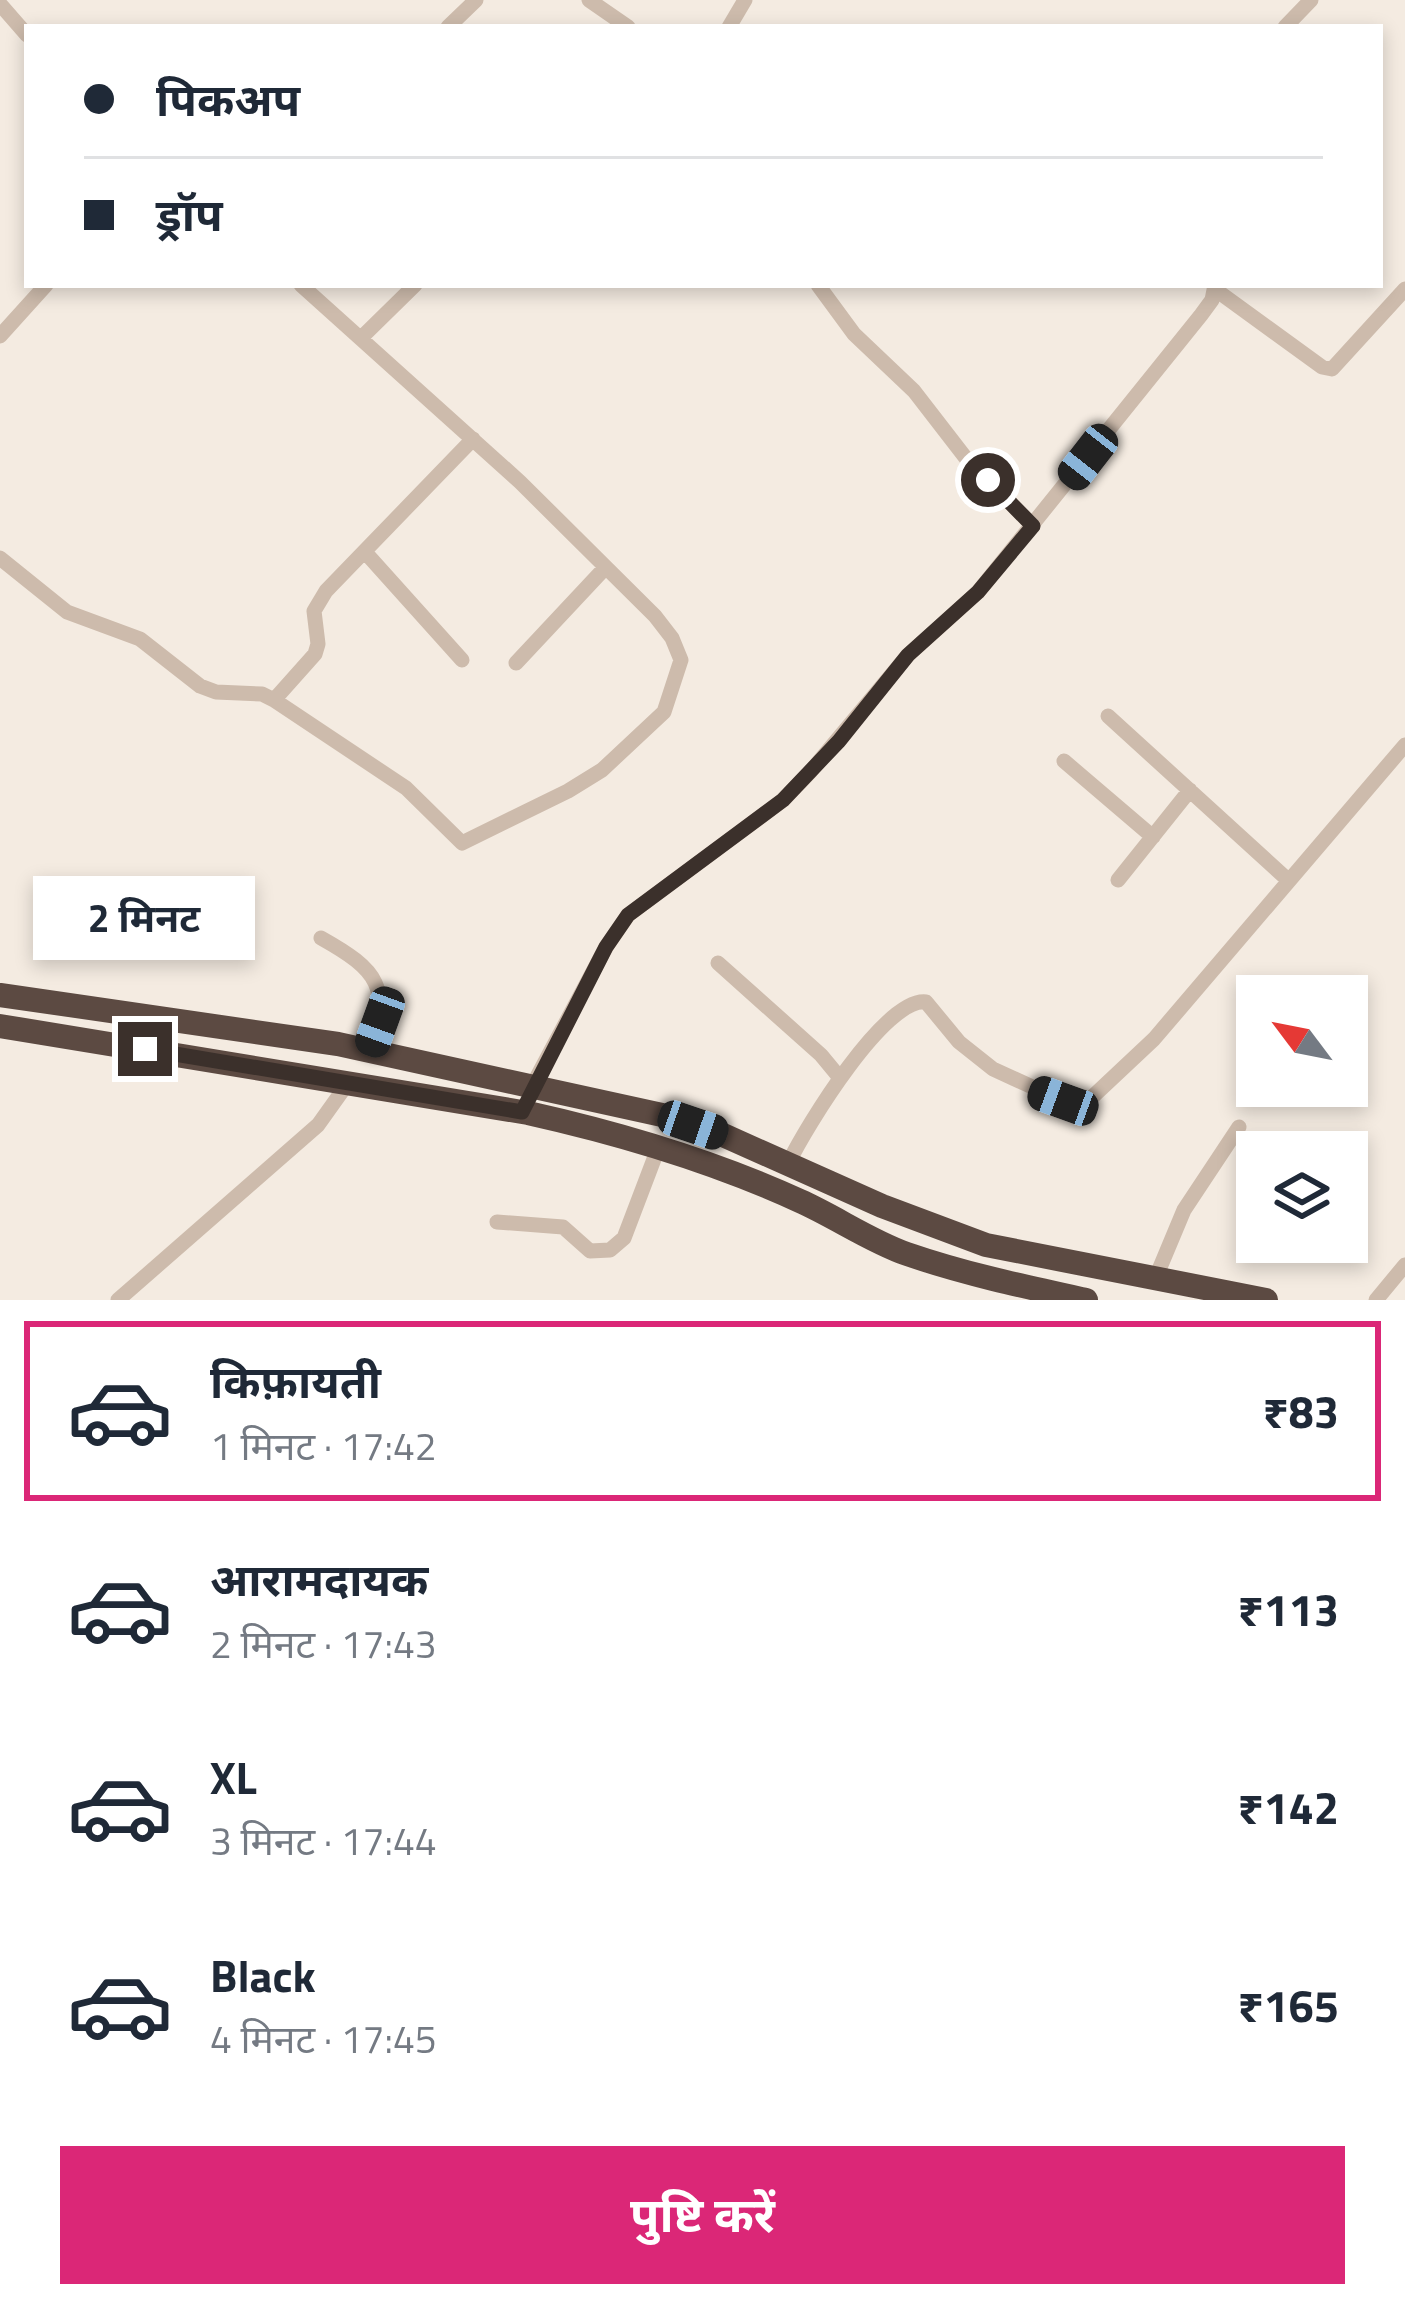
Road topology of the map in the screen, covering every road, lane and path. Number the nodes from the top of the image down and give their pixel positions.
1 (476, 0) edge
2 (589, 0) edge
3 (1311, 0) edge
4 (0, 4) edge
5 (610, 4) edge
6 (451, 24) edge
7 (1288, 24) edge
8 (24, 32) edge
9 (43, 288) edge
10 (304, 288) edge
11 (412, 288) edge
12 (820, 288) edge
13 (1216, 288) edge
14 (1405, 289) edge
15 (0, 336) edge
16 (361, 338) junction
17 (473, 439) junction
18 (1033, 526) junction
19 (364, 552) junction
20 (0, 558) edge
21 (604, 569) junction
22 (462, 659) dead end
23 (516, 663) dead end
24 (274, 700) junction
25 (1108, 716) dead end
26 (1405, 745) edge
27 (1064, 761) dead end
28 (1190, 790) junction
29 (1153, 837) junction
30 (1118, 880) dead end
31 (1288, 880) junction
32 (321, 938) dead end
33 (718, 963) dead end
34 (0, 995) edge
35 (0, 1026) edge
36 (369, 1052) junction
37 (840, 1078) junction
38 (348, 1083) junction
39 (531, 1088) junction
40 (522, 1112) junction
41 (1238, 1126) dead end
42 (658, 1146) junction
43 (788, 1162) junction
44 (497, 1222) dead end
45 (1405, 1264) edge
46 (1156, 1276) junction
47 (986, 1289) edge
48 (118, 1300) edge
49 (1086, 1300) edge
50 (1266, 1300) edge
51 (1376, 1300) edge

1 - 6 street
2 - 5 street
3 - 7 street
4 - 8 street
9 - 15 street
10 - 16 street
11 - 16 street
12 - 18 street
13 - 14 street
13 - 18 street
16 - 17 street
17 - 19 street
17 - 21 street
18 - 39 street
19 - 22 street
19 - 24 street
20 - 24 street
21 - 23 street
21 - 24 street
25 - 28 street
26 - 31 street
27 - 29 street
28 - 29 street
28 - 31 street
29 - 30 street
31 - 37 street
32 - 36 street
33 - 37 street
34 - 36 highway
35 - 38 highway
36 - 39 highway
37 - 43 street
38 - 40 highway
38 - 48 street
39 - 40 street
39 - 43 highway
40 - 42 highway
41 - 46 street
42 - 44 street
42 - 47 highway
43 - 46 highway
45 - 51 street
46 - 50 highway
47 - 49 highway

